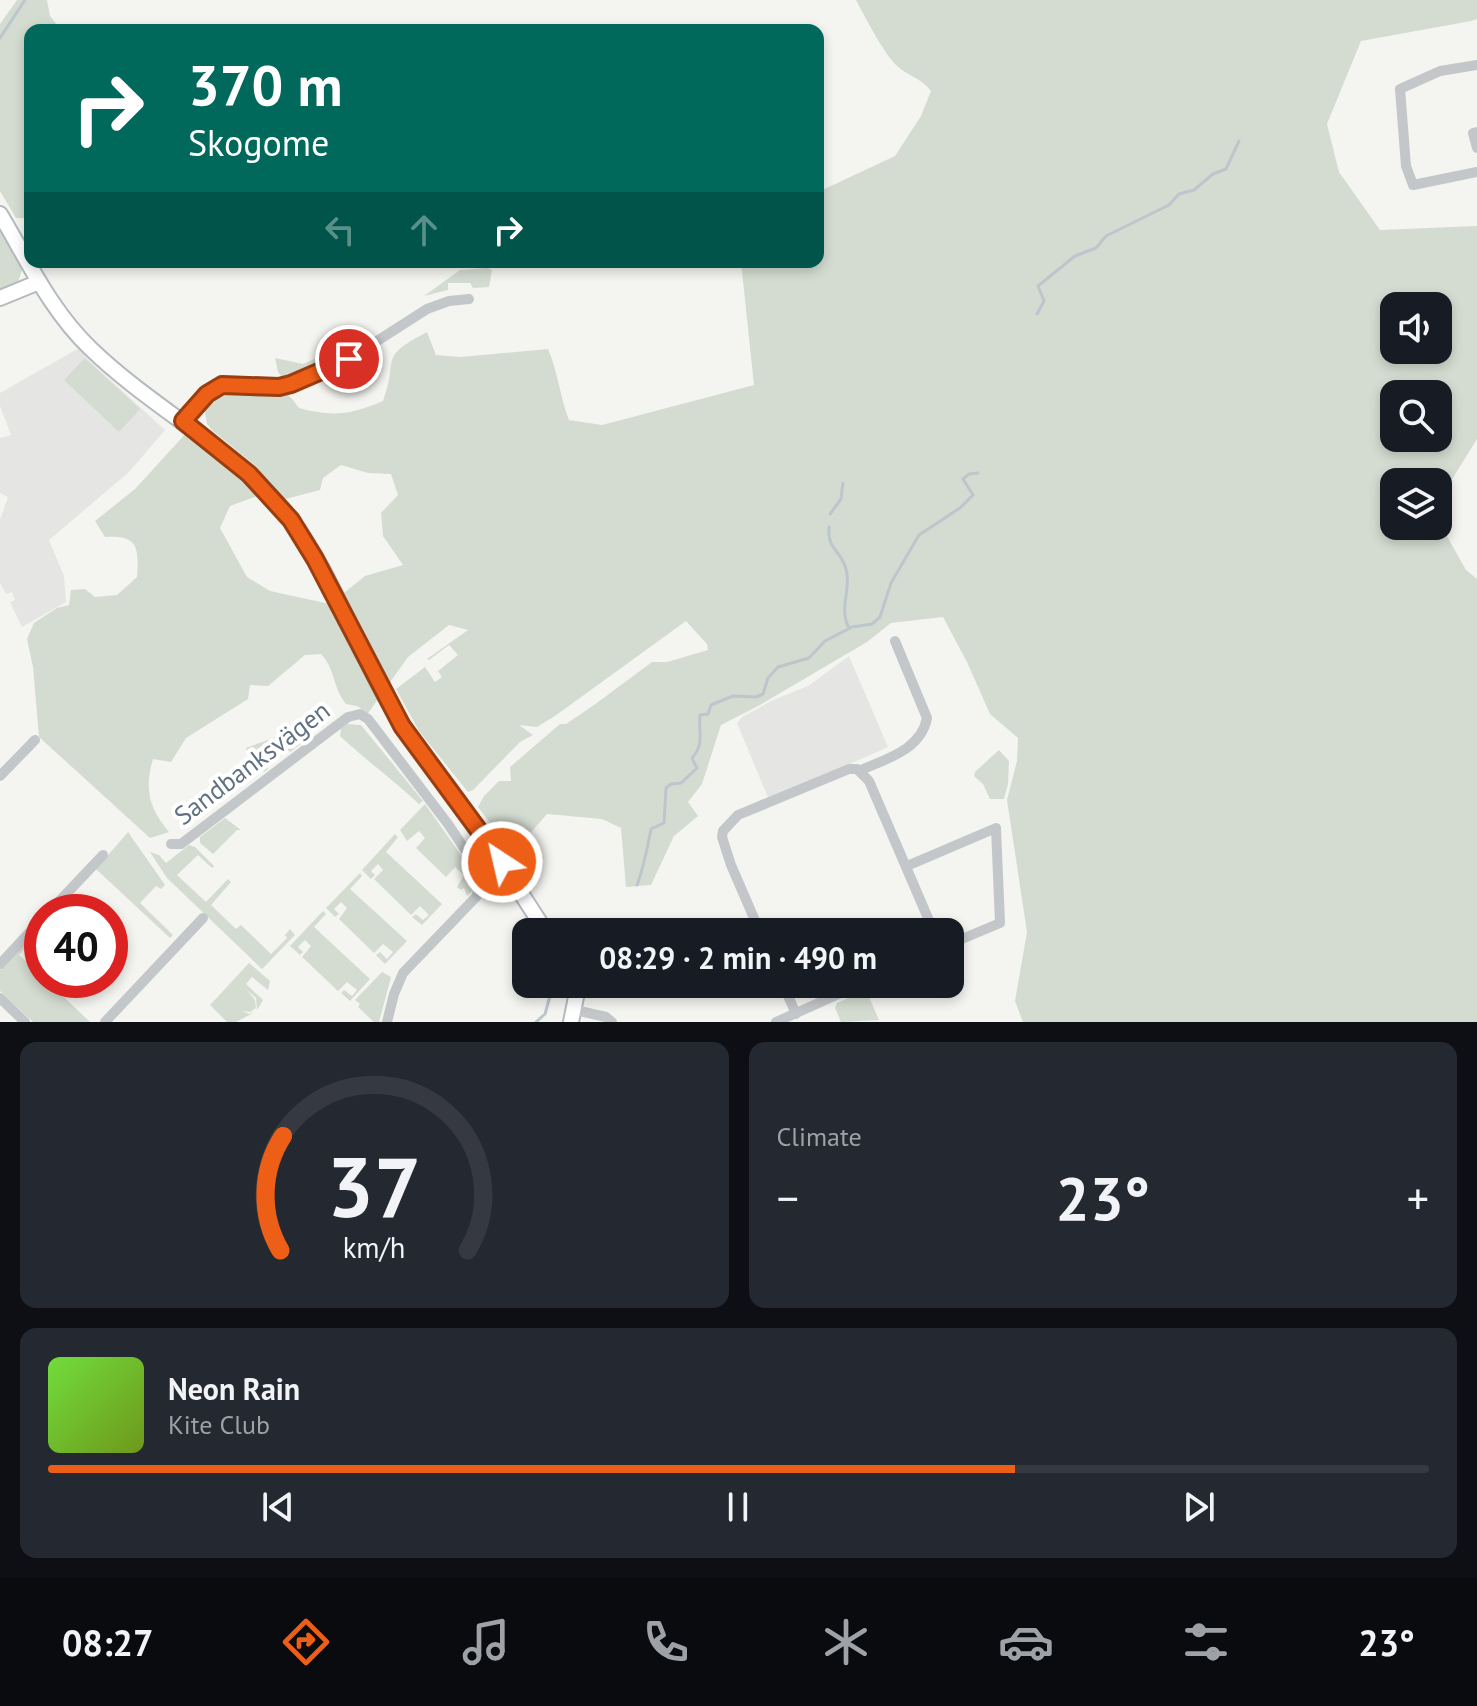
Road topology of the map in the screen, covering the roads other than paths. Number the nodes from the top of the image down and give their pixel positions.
1 (1477, 65) edge
2 (1477, 132) edge
3 (1477, 148) edge
4 (1477, 172) edge
5 (0, 214) edge
6 (24, 256) edge
7 (31, 268) edge
8 (39, 282) junction
9 (0, 298) edge
10 (469, 299) dead end
11 (183, 421) junction
12 (895, 641) dead end
13 (35, 740) dead end
14 (861, 770) junction
15 (0, 776) edge
16 (171, 844) dead end
17 (103, 855) dead end
18 (907, 866) junction
19 (66, 894) edge
20 (203, 918) dead end
21 (537, 918) edge
22 (754, 918) edge
23 (928, 918) edge
24 (24, 938) edge
25 (964, 938) edge
26 (0, 964) edge
27 (0, 998) edge
28 (832, 998) edge
29 (573, 1016) edge
30 (793, 1017) edge
31 (25, 1022) edge
32 (105, 1022) edge
33 (387, 1022) edge
34 (612, 1022) edge
35 (776, 1022) edge

1 - 4 street
2 - 3 street
5 - 6 street
7 - 8 street
8 - 9 street
8 - 11 street
10 - 11 street
11 - 21 street
12 - 14 street
13 - 15 street
14 - 18 street
14 - 22 street
16 - 33 street, Sandbanksvägen
17 - 19 street
18 - 23 street
18 - 25 street
20 - 32 street
24 - 26 street
27 - 31 street
28 - 30 street
29 - 34 street
30 - 35 street

